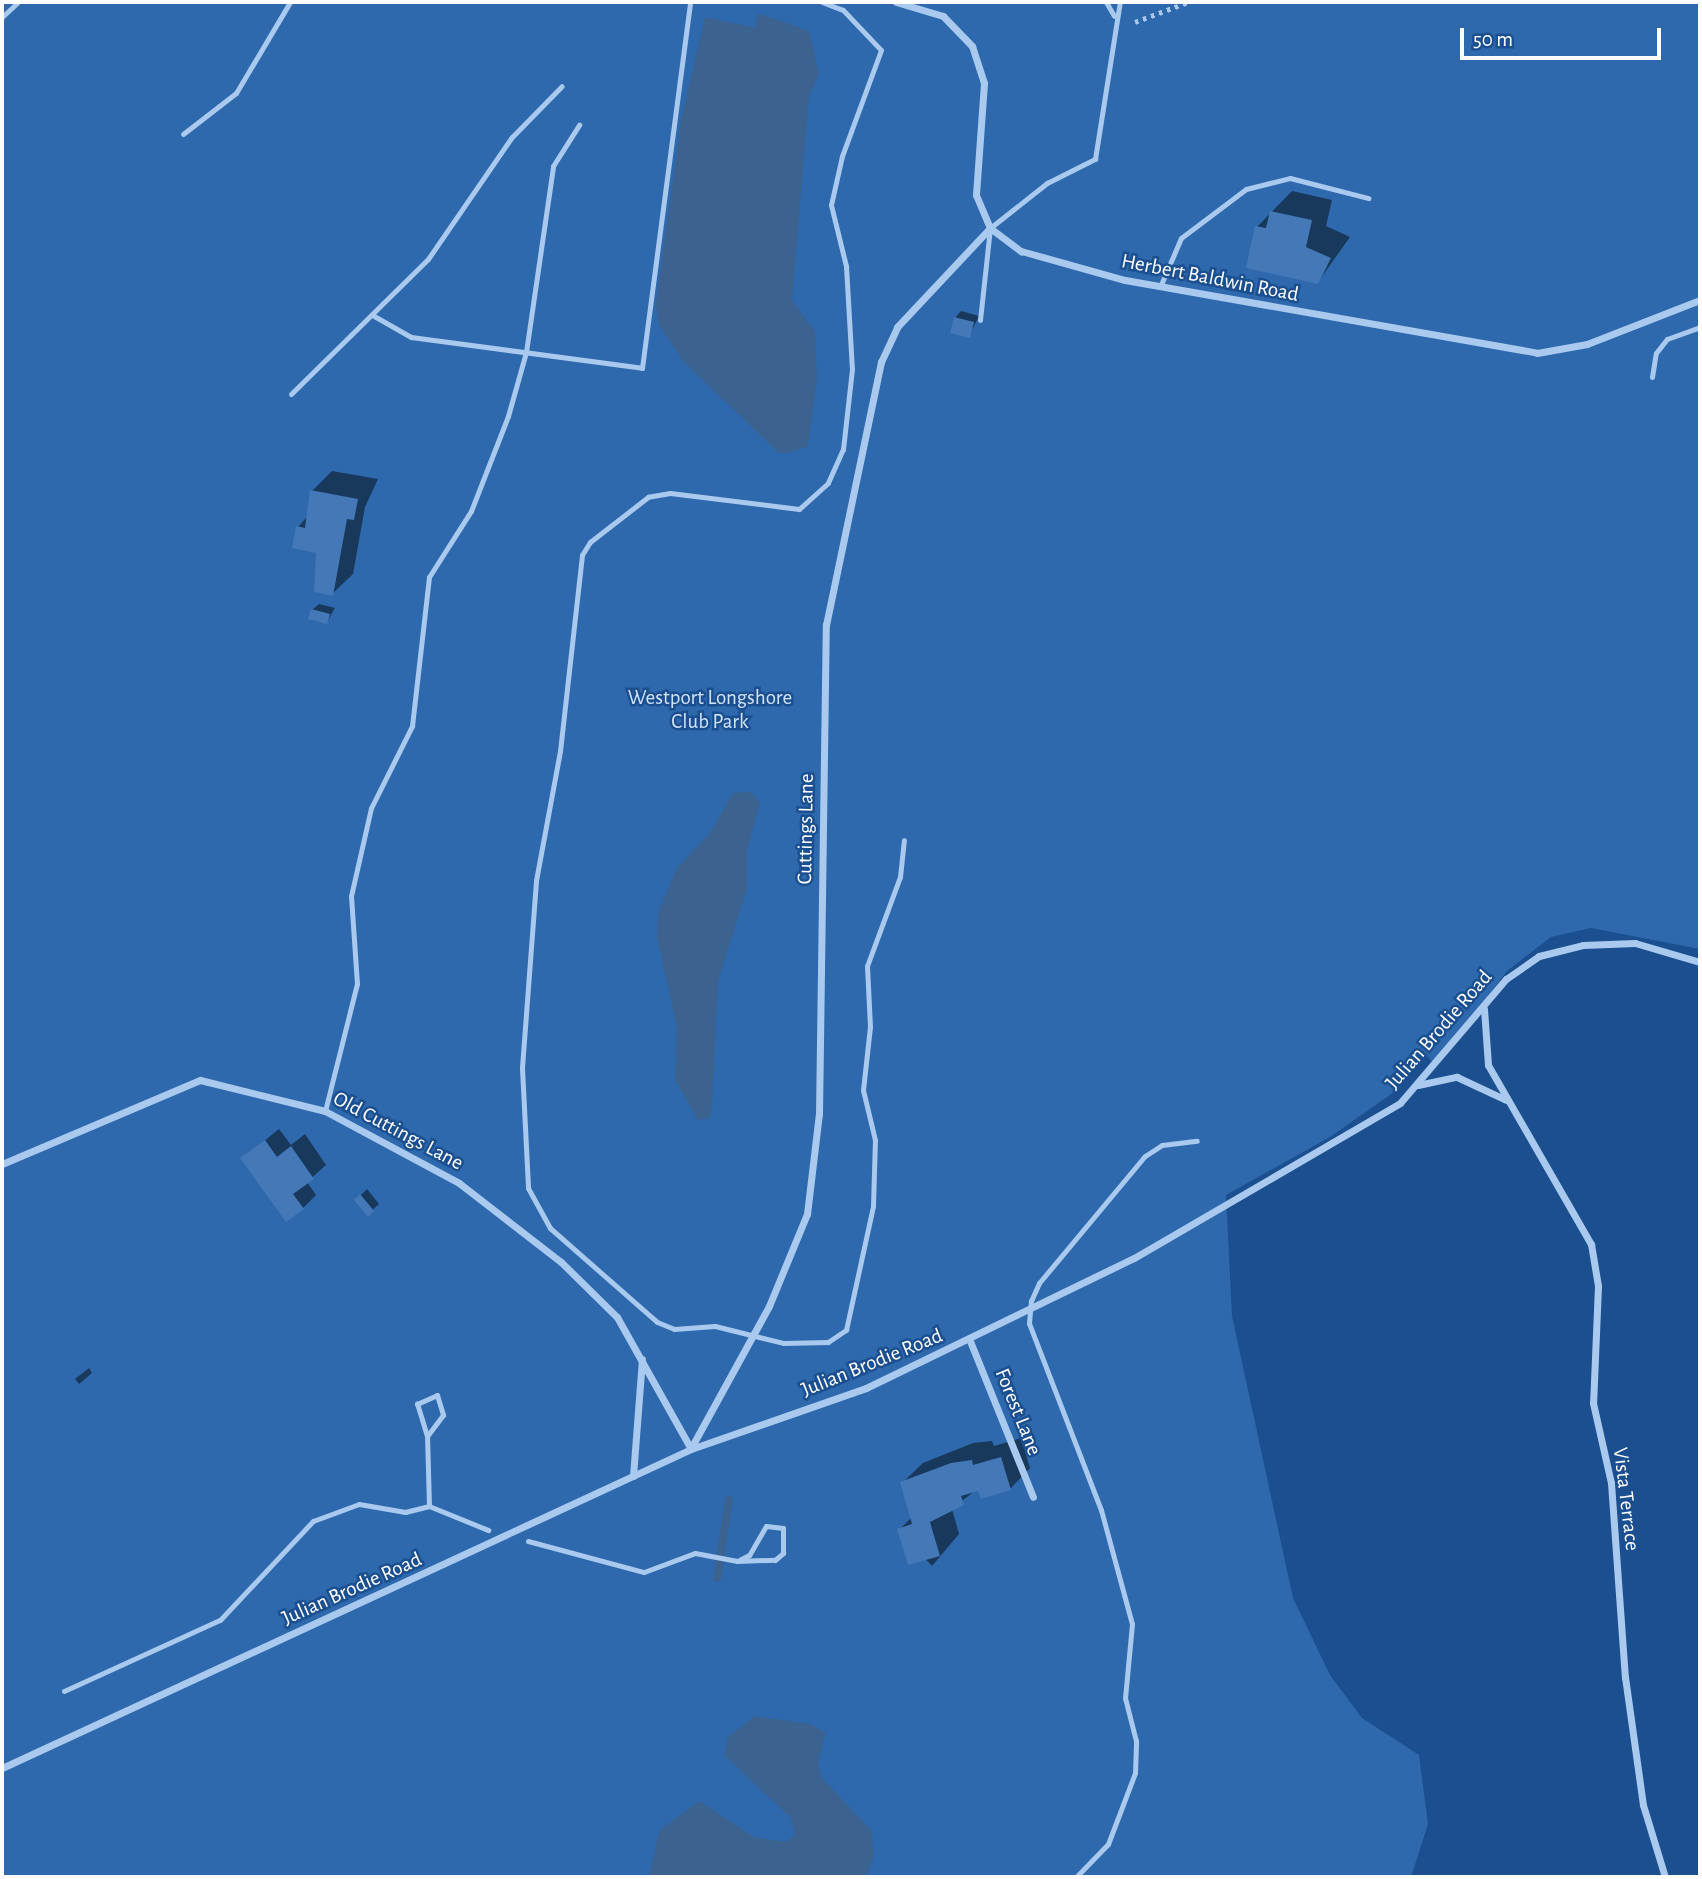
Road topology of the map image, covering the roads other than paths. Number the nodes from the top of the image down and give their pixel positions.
1 (18, 2) edge
2 (290, 2) edge
3 (690, 2) edge
4 (822, 2) edge
5 (896, 2) edge
6 (1106, 2) edge
7 (1120, 2) edge
8 (911, 4) edge
9 (1114, 16) junction
10 (2, 17) edge
11 (562, 86) dead end
12 (579, 125) dead end
13 (183, 134) dead end
14 (1368, 198) dead end
15 (990, 228) junction
16 (1160, 287) junction
17 (1700, 300) edge
18 (374, 316) junction
19 (980, 320) dead end
20 (1700, 327) edge
21 (526, 352) junction
22 (1652, 377) dead end
23 (291, 394) dead end
24 (904, 840) dead end
25 (1700, 962) edge
26 (1484, 1009) junction
27 (1418, 1085) junction
28 (1510, 1103) junction
29 (325, 1111) junction
30 (1196, 1141) dead end
31 (2, 1164) edge
32 (1032, 1309) junction
33 (752, 1338) junction
34 (970, 1341) junction
35 (642, 1358) junction
36 (427, 1436) junction
37 (691, 1449) junction
38 (632, 1476) junction
39 (1033, 1497) dead end
40 (429, 1506) junction
41 (488, 1530) dead end
42 (527, 1541) dead end
43 (737, 1561) junction
44 (64, 1691) dead end
45 (2, 1768) edge
46 (1076, 1877) edge
47 (1665, 1877) edge

1 - 10 lane
2 - 13 lane
3 - 21 lane
4 - 33 lane
5 - 8 street
6 - 9 lane
7 - 9 lane
8 - 15 street
9 - 15 lane
11 - 18 lane
12 - 21 lane
14 - 16 lane
15 - 16 street, Herbert Baldwin Road
15 - 19 lane
15 - 33 street, Cuttings Lane
16 - 17 street, Herbert Baldwin Road
18 - 21 lane
18 - 23 lane
20 - 22 lane
21 - 29 lane
24 - 33 lane
25 - 26 street, Julian Brodie Road
26 - 27 street, Julian Brodie Road
26 - 28 street, Vista Terrace
27 - 28 street
27 - 32 street, Julian Brodie Road
28 - 47 street, Vista Terrace
29 - 31 street, Old Cuttings Lane
29 - 35 street, Old Cuttings Lane
30 - 32 lane
32 - 34 street, Julian Brodie Road
32 - 46 lane
33 - 37 street, Cuttings Lane
34 - 37 street, Julian Brodie Road
34 - 39 street, Forest Lane
35 - 37 street, Old Cuttings Lane
35 - 38 street
36 - 36 lane
36 - 40 lane
37 - 38 street, Julian Brodie Road
38 - 45 street, Julian Brodie Road
40 - 41 lane
40 - 44 lane
42 - 43 lane
43 - 43 lane

